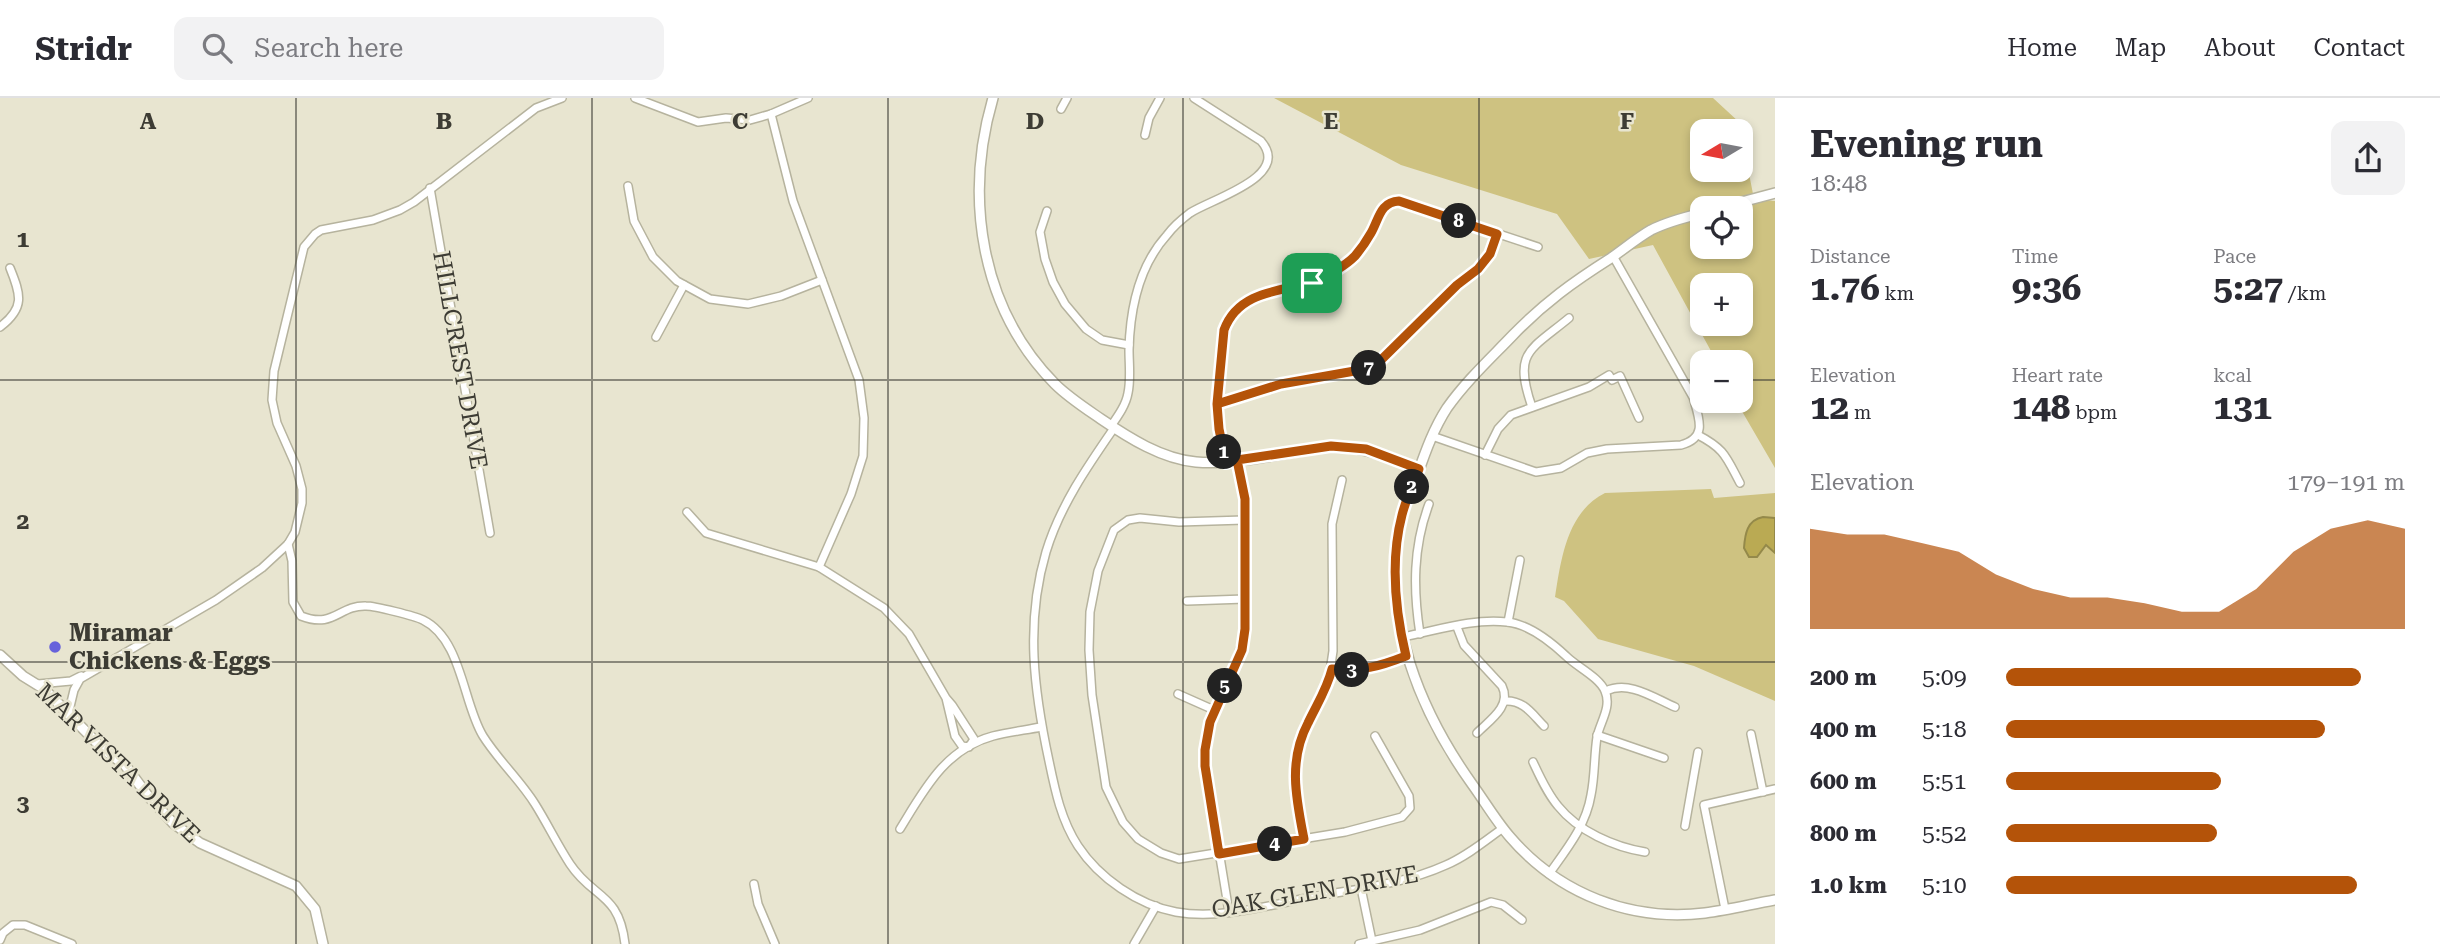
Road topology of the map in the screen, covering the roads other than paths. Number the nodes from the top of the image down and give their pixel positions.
1 (562, 98) edge
2 (635, 98) edge
3 (808, 98) edge
4 (993, 98) edge
5 (1067, 98) edge
6 (1160, 98) edge
7 (1194, 98) edge
8 (1062, 109) dead end
9 (771, 114) junction
10 (1146, 135) dead end
11 (628, 186) dead end
12 (430, 188) junction
13 (1775, 193) edge
14 (1753, 199) edge
15 (1047, 211) dead end
16 (1690, 217) edge
17 (1497, 234) junction
18 (1538, 247) dead end
19 (1613, 256) junction
20 (10, 268) dead end
21 (822, 281) junction
22 (684, 285) junction
23 (1569, 318) dead end
24 (0, 327) edge
25 (656, 337) dead end
26 (1129, 345) junction
27 (1217, 404) junction
28 (1532, 407) junction
29 (1639, 418) dead end
30 (1112, 427) junction
31 (1698, 435) junction
32 (1432, 436) junction
33 (1485, 455) junction
34 (1237, 460) junction
35 (1226, 463) junction
36 (1419, 469) junction
37 (1342, 480) dead end
38 (1740, 484) dead end
39 (1429, 503) dead end
40 (687, 512) dead end
41 (1244, 520) junction
42 (490, 533) dead end
43 (288, 544) junction
44 (1520, 560) dead end
45 (819, 567) junction
46 (1245, 599) junction
47 (1187, 601) dead end
48 (1508, 622) junction
49 (1457, 627) junction
50 (1420, 634) junction
51 (1402, 637) junction
52 (0, 655) edge
53 (1406, 656) junction
54 (1332, 669) junction
55 (91, 671) junction
56 (38, 684) junction
57 (1605, 691) junction
58 (1178, 694) dead end
59 (946, 698) junction
60 (1505, 701) junction
61 (1675, 708) dead end
62 (1214, 710) junction
63 (68, 715) junction
64 (1544, 726) dead end
65 (1041, 727) junction
66 (1477, 733) dead end
67 (1751, 734) dead end
68 (1597, 735) junction
69 (1375, 736) dead end
70 (965, 746) junction
71 (1698, 752) dead end
72 (1664, 758) dead end
73 (1533, 762) dead end
74 (1775, 789) edge
75 (1763, 792) junction
76 (1690, 801) junction
77 (1704, 805) junction
78 (1685, 826) dead end
79 (1581, 827) junction
80 (1503, 828) junction
81 (900, 829) dead end
82 (1304, 839) junction
83 (1645, 852) dead end
84 (1219, 854) junction
85 (1549, 874) junction
86 (754, 884) dead end
87 (1362, 888) junction
88 (1775, 900) edge
89 (1156, 906) junction
90 (1725, 909) junction
91 (1229, 912) junction
92 (1522, 920) dead end
93 (0, 940) edge
94 (1372, 941) junction
95 (72, 944) edge
96 (323, 944) edge
97 (625, 944) edge
98 (775, 944) edge
99 (1135, 944) edge
100 (1359, 944) edge

1 - 12 street
2 - 9 street
3 - 9 street
4 - 30 street
5 - 8 street
6 - 10 street
7 - 26 street, OAK GLEN DRIVE
9 - 21 street
11 - 22 street
12 - 42 street, HILLCREST DRIVE
12 - 43 street
13 - 14 street
15 - 26 street
16 - 19 street
17 - 18 street
17 - 27 street
17 - 27 street
19 - 31 street
19 - 32 street
20 - 24 street
21 - 22 street
21 - 45 street
22 - 25 street
23 - 28 street
26 - 30 street, OAK GLEN DRIVE
27 - 35 street
28 - 29 street
28 - 33 street
30 - 35 street
30 - 65 street, OAK GLEN DRIVE
31 - 33 street
31 - 38 street
32 - 33 street
32 - 36 street
34 - 35 street
34 - 36 street
34 - 41 street
36 - 51 street
37 - 54 street
39 - 50 street
40 - 45 street
41 - 46 street
41 - 84 street
43 - 55 street
43 - 97 street
44 - 48 street
45 - 59 street
46 - 47 street
46 - 62 street
48 - 49 street
48 - 57 street
49 - 50 street
49 - 60 street
50 - 51 street
51 - 53 street
52 - 56 street, MAR VISTA DRIVE
53 - 54 street
53 - 80 street
54 - 82 street
55 - 56 street
55 - 63 street
56 - 63 street, MAR VISTA DRIVE
57 - 61 street
57 - 68 street
58 - 62 street
59 - 70 street
59 - 70 street
60 - 64 street
60 - 66 street
62 - 84 street
63 - 96 street, MAR VISTA DRIVE
65 - 70 street
65 - 89 street, OAK GLEN DRIVE
67 - 75 street
68 - 72 street
68 - 79 street
69 - 82 street
70 - 81 street
71 - 76 street
73 - 79 street
74 - 75 street
75 - 77 street
76 - 77 street
76 - 78 street
77 - 90 street
79 - 83 street
79 - 85 street
80 - 85 street
80 - 87 street, OAK GLEN DRIVE
82 - 84 street
84 - 91 street
85 - 90 street
86 - 98 street
87 - 91 street, OAK GLEN DRIVE
87 - 94 street
88 - 90 street
89 - 91 street, OAK GLEN DRIVE
89 - 99 street
92 - 94 street
93 - 95 street
94 - 100 street

